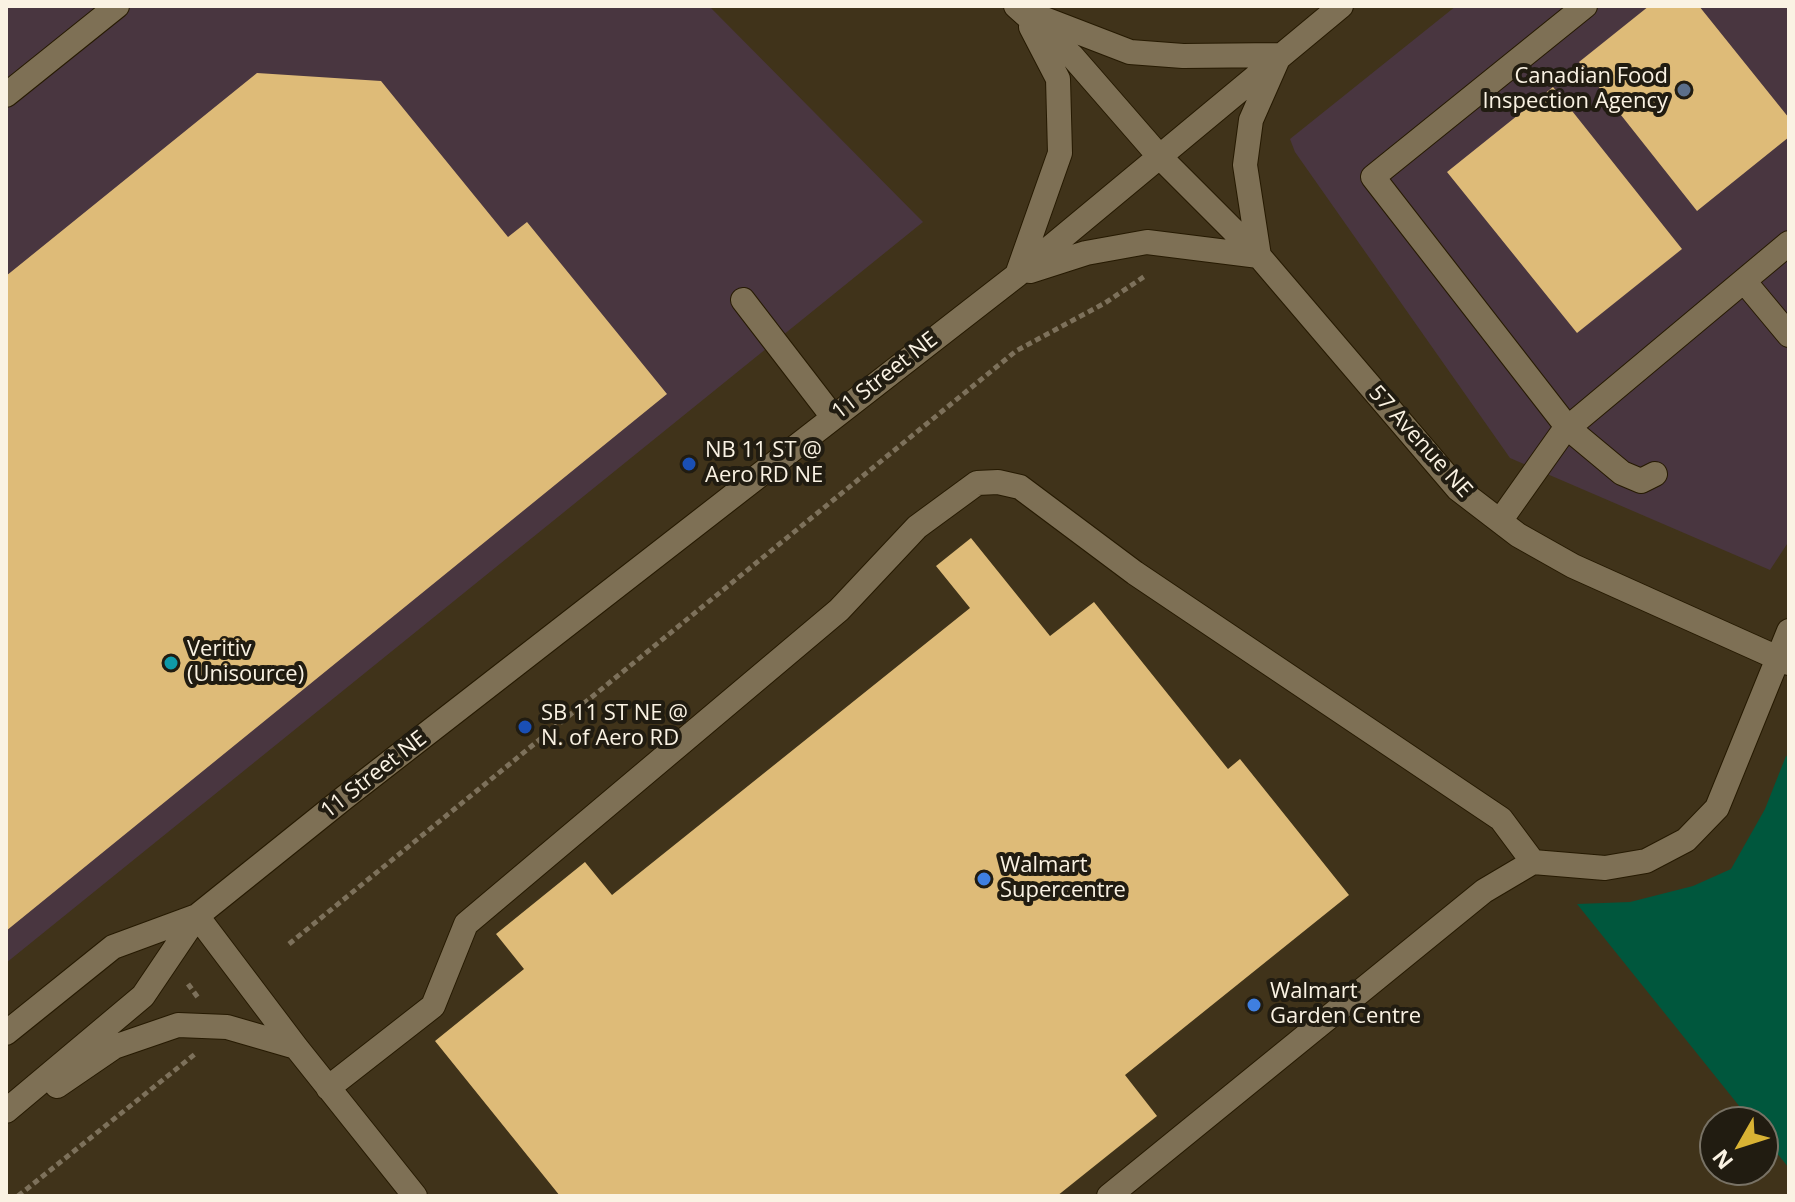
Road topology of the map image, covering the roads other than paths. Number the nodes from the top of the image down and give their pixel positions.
1 (117, 6) edge
2 (1341, 6) edge
3 (1585, 6) edge
4 (1019, 8) edge
5 (1280, 55) junction
6 (6, 95) edge
7 (1159, 156) junction
8 (1789, 243) edge
9 (1259, 256) junction
10 (1017, 275) junction
11 (1744, 281) junction
12 (743, 300) dead end
13 (1789, 335) edge
14 (833, 417) junction
15 (1568, 428) junction
16 (1655, 474) dead end
17 (1500, 521) junction
18 (1789, 631) edge
19 (1783, 660) edge
20 (1533, 862) junction
21 (197, 916) junction
22 (6, 1033) edge
23 (296, 1047) junction
24 (328, 1088) junction
25 (6, 1111) edge
26 (6, 1119) edge
27 (415, 1196) edge
28 (1109, 1196) edge

1 - 6 street
2 - 5 street, 11 Street NE
3 - 15 street
4 - 5 street
4 - 7 street, 57 Avenue NE
4 - 10 street
5 - 7 street, 11 Street NE
5 - 9 street
7 - 9 street, 57 Avenue NE
7 - 10 street, 11 Street NE
8 - 11 street
9 - 10 street
9 - 17 street, 57 Avenue NE
10 - 14 street, 11 Street NE
11 - 13 street
11 - 15 street
12 - 14 street
14 - 21 street, 11 Street NE
15 - 16 street
15 - 17 street
17 - 19 street, 57 Avenue NE
18 - 19 street
19 - 20 street
20 - 24 street
20 - 28 street
21 - 22 street, 11 Street NE
21 - 23 street
21 - 25 street, 11 Street NE
23 - 24 street
23 - 26 street
24 - 27 street

